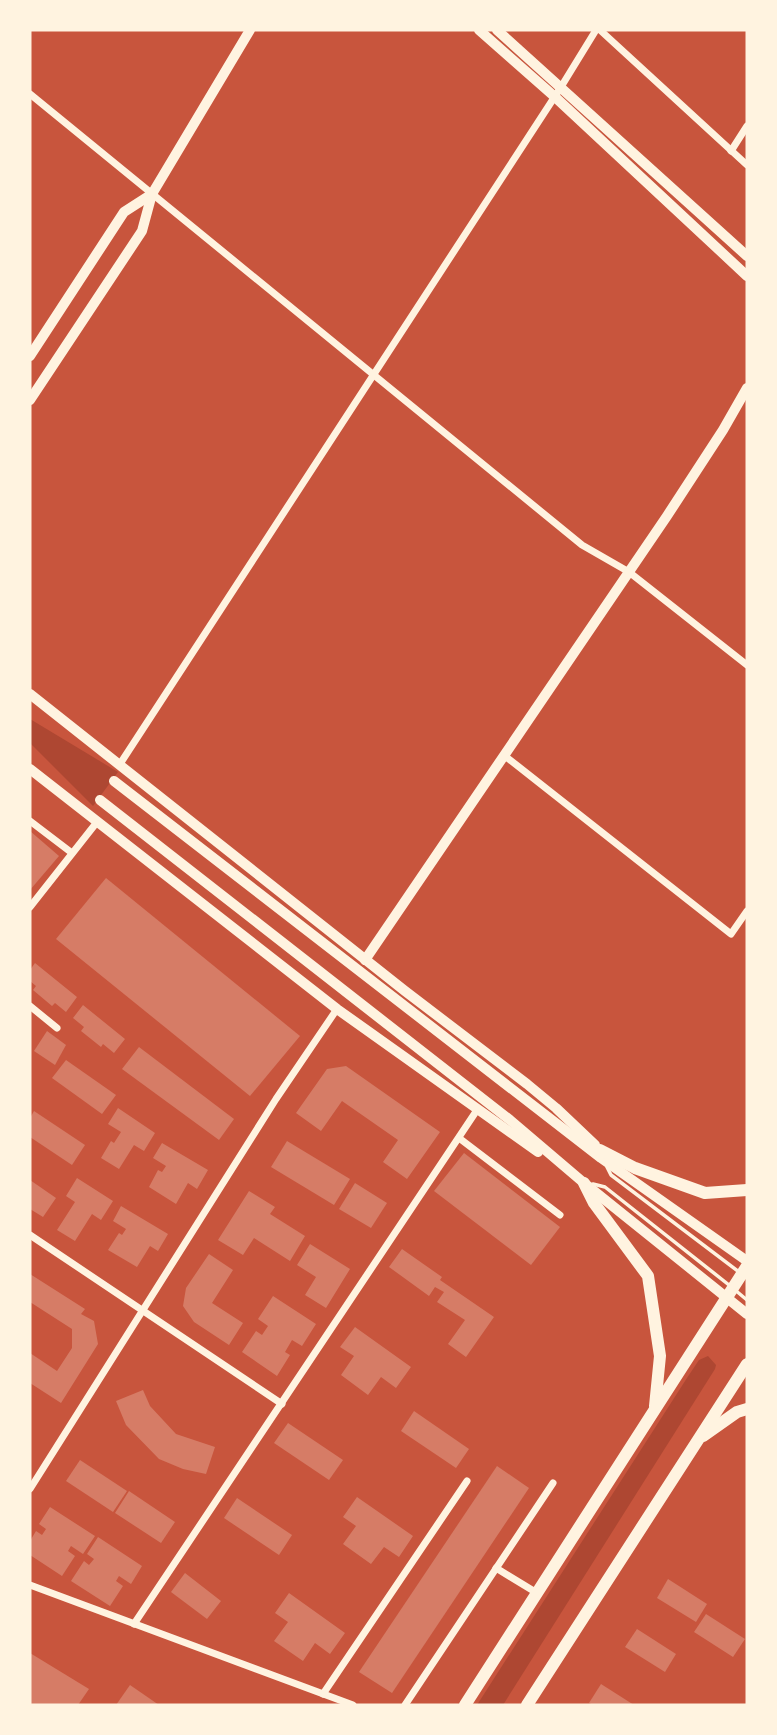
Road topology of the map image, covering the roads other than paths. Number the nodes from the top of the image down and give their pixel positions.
1 (250, 30) edge
2 (479, 30) edge
3 (497, 30) edge
4 (598, 30) edge
5 (558, 92) junction
6 (30, 94) edge
7 (747, 126) edge
8 (731, 151) junction
9 (747, 165) edge
10 (152, 194) junction
11 (747, 256) edge
12 (747, 276) edge
13 (30, 356) edge
14 (373, 374) junction
15 (747, 388) edge
16 (30, 400) edge
17 (629, 572) junction
18 (747, 665) edge
19 (30, 693) edge
20 (505, 756) junction
21 (120, 764) junction
22 (30, 769) edge
23 (114, 781) dead end
24 (100, 800) dead end
25 (30, 821) edge
26 (97, 822) junction
27 (72, 853) junction
28 (30, 907) edge
29 (747, 911) edge
30 (366, 960) junction
31 (30, 1006) edge
32 (337, 1009) junction
33 (57, 1028) dead end
34 (477, 1110) junction
35 (459, 1138) junction
36 (601, 1154) junction
37 (584, 1183) junction
38 (747, 1190) edge
39 (560, 1215) dead end
40 (30, 1236) edge
41 (747, 1261) edge
42 (746, 1273) edge
43 (730, 1293) junction
44 (747, 1300) edge
45 (143, 1312) junction
46 (747, 1314) edge
47 (747, 1364) edge
48 (282, 1404) junction
49 (655, 1409) junction
50 (747, 1409) edge
51 (694, 1443) junction
52 (467, 1481) dead end
53 (553, 1483) dead end
54 (30, 1489) edge
55 (496, 1568) junction
56 (30, 1585) edge
57 (537, 1593) junction
58 (134, 1624) junction
59 (323, 1694) junction
60 (353, 1705) edge
61 (405, 1705) edge
62 (465, 1705) edge
63 (527, 1705) edge

1 - 10 street
2 - 5 street
3 - 5 street
4 - 5 street
4 - 8 street
5 - 11 street
5 - 12 street
5 - 14 street
6 - 10 street
7 - 8 street
8 - 9 street
10 - 13 street
10 - 14 street
10 - 16 street
14 - 17 street
14 - 21 street
15 - 17 street
17 - 18 street
17 - 20 street
19 - 21 main road
20 - 29 street
20 - 30 street
21 - 30 main road
22 - 26 main road
23 - 36 main road
24 - 37 main road
25 - 27 street
26 - 27 street
26 - 32 main road
27 - 28 street
30 - 36 main road
31 - 33 street
32 - 34 main road
32 - 45 street
34 - 35 street
34 - 37 main road
35 - 39 street
35 - 48 street
36 - 38 main road
36 - 41 main road
36 - 42 lane
37 - 43 main road
37 - 49 main road
40 - 45 street
42 - 43 main road
43 - 44 lane
43 - 46 main road
43 - 49 main road
45 - 48 street
45 - 54 street
47 - 51 main road
48 - 58 street
49 - 57 main road
50 - 51 main road
51 - 63 main road
52 - 59 street
53 - 55 street
55 - 57 street
55 - 61 street
56 - 58 street
57 - 62 main road
58 - 59 street
59 - 60 street

